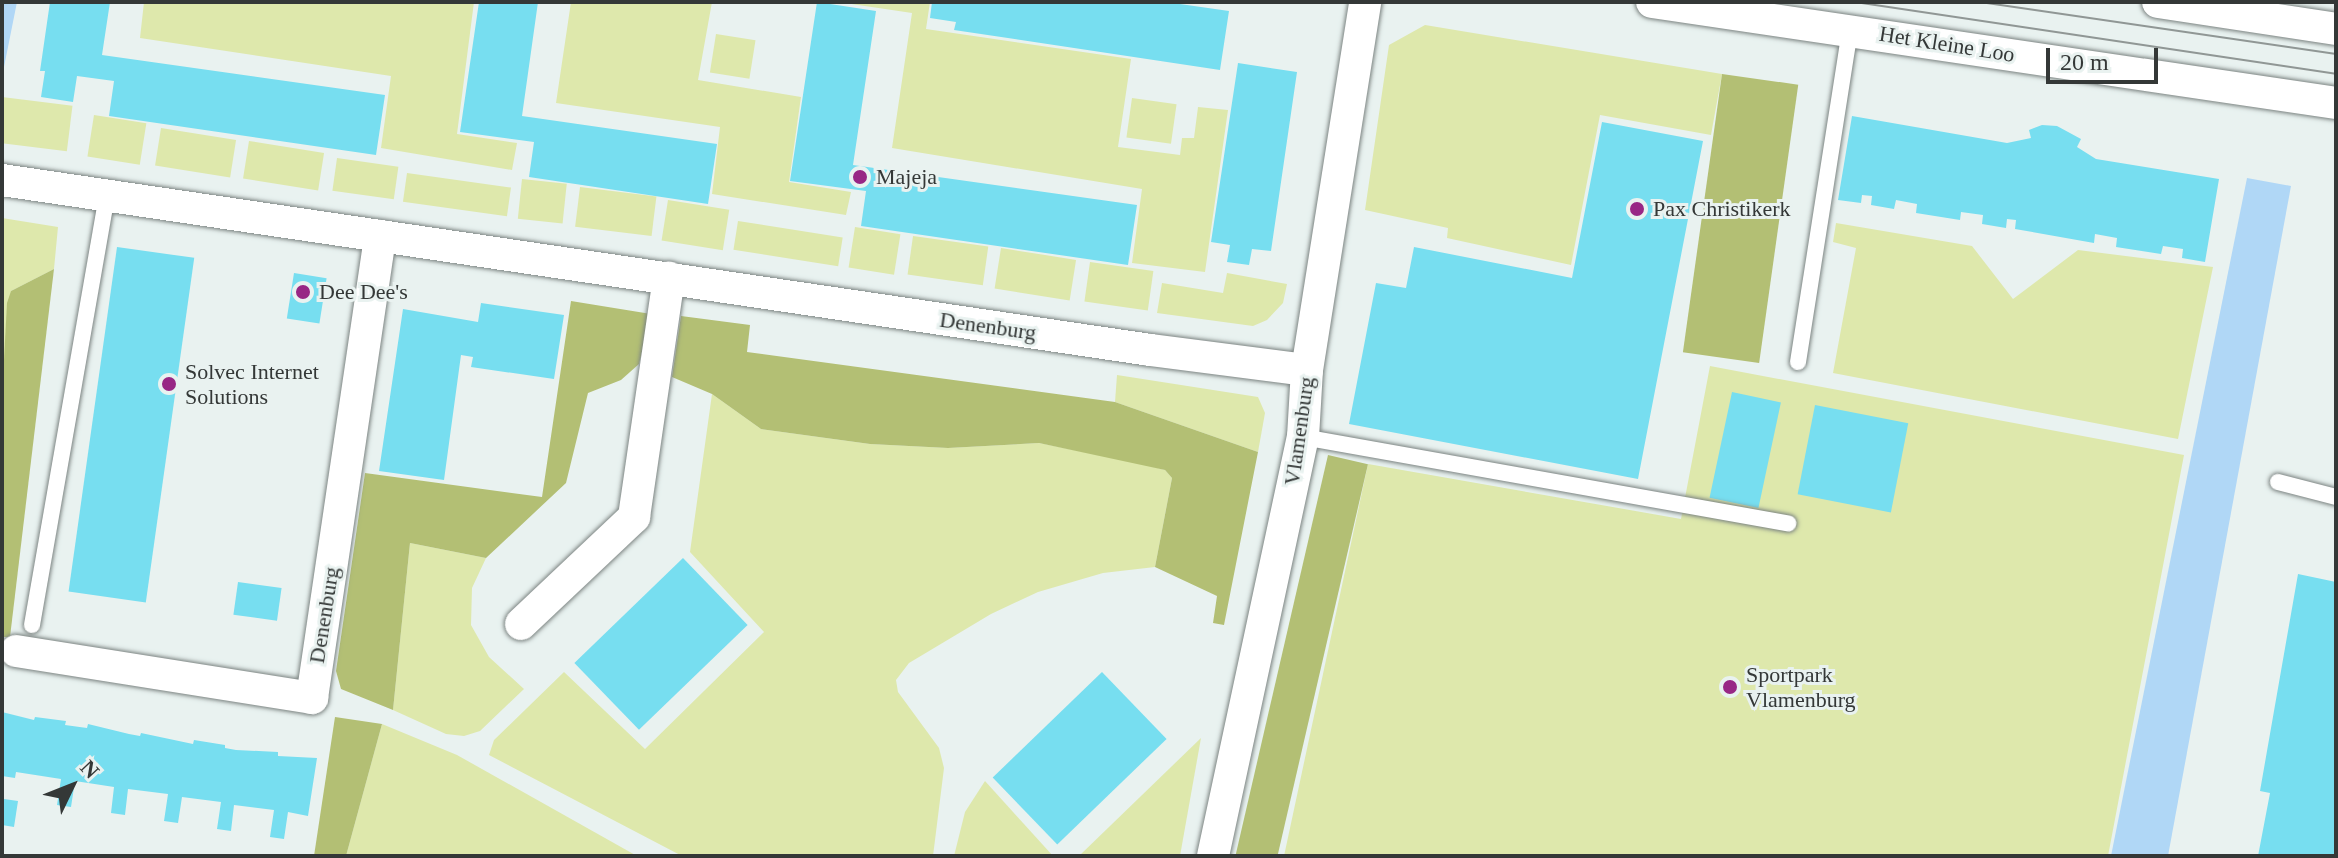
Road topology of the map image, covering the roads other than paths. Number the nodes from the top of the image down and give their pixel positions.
1 (1365, 2) edge
2 (1652, 2) edge
3 (2158, 2) edge
4 (1850, 29) junction
5 (2336, 29) edge
6 (2336, 103) edge
7 (2, 180) edge
8 (107, 197) junction
9 (380, 236) junction
10 (669, 278) junction
11 (1798, 362) dead end
12 (1307, 370) junction
13 (1303, 437) junction
14 (2278, 482) dead end
15 (2336, 497) edge
16 (1788, 523) dead end
17 (521, 624) dead end
18 (24, 638) joint
19 (1213, 856) edge

1 - 12 street, Vlamenburg
2 - 4 street, Het Kleine Loo
3 - 5 street
4 - 6 street, Het Kleine Loo
4 - 11 lane
7 - 8 street, Denenburg
8 - 9 street, Denenburg
8 - 18 lane
9 - 10 street, Denenburg
9 - 18 street, Denenburg
10 - 12 street, Denenburg
10 - 17 street
12 - 13 street, Vlamenburg
13 - 16 lane
13 - 19 street, Vlamenburg
14 - 15 lane

